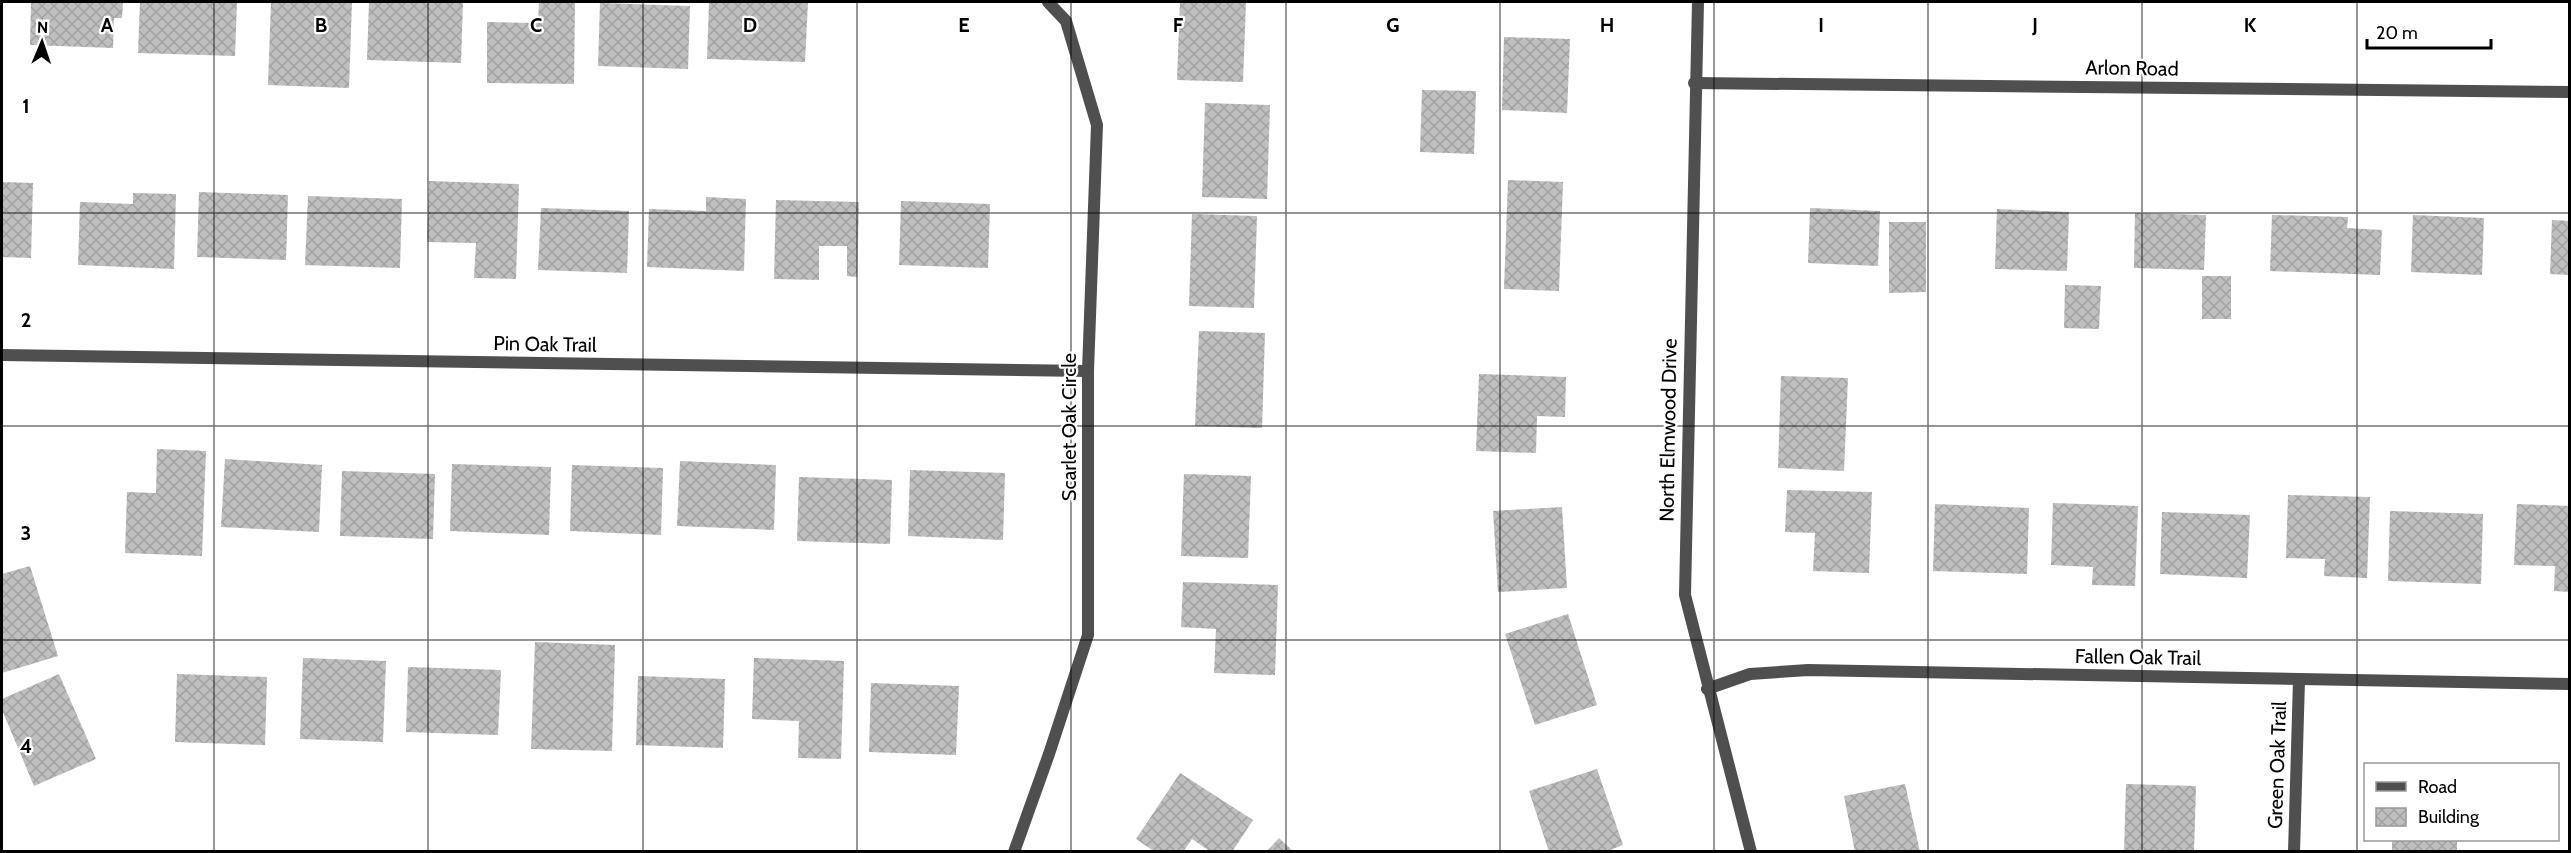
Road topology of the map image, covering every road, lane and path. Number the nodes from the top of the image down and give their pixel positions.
1 (1048, 2) edge
2 (1698, 2) edge
3 (1694, 83) junction
4 (2570, 92) edge
5 (2, 356) edge
6 (1088, 371) junction
7 (2299, 680) junction
8 (2570, 684) edge
9 (1707, 689) junction
10 (1014, 852) edge
11 (1751, 852) edge
12 (2294, 852) edge

1 - 6 street, Scarlet Oak Circle
2 - 3 street, North Elmwood Drive
3 - 4 street, Arlon Road
3 - 9 street, North Elmwood Drive
5 - 6 street, Pin Oak Trail
6 - 10 street, Scarlet Oak Circle
7 - 8 street, Fallen Oak Trail
7 - 9 street, Fallen Oak Trail
7 - 12 street, Green Oak Trail
9 - 11 street, North Elmwood Drive

